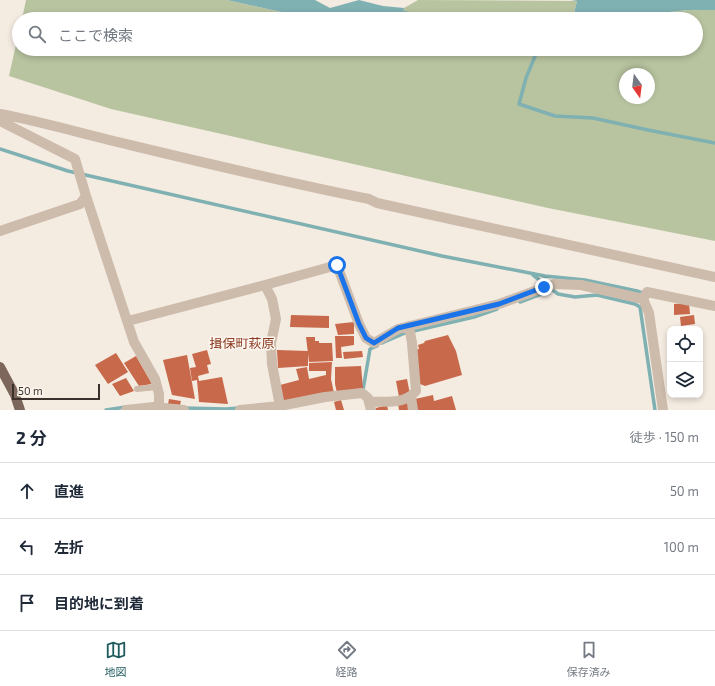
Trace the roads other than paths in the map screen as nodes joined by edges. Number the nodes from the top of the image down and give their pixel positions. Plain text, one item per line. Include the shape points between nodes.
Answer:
1 (0, 114) edge
2 (0, 121) edge
3 (86, 196) junction
4 (0, 231) edge
5 (715, 277) edge
6 (265, 286) junction
7 (643, 299) junction
8 (715, 306) edge
9 (128, 321) junction
10 (409, 326) junction
11 (0, 367) edge
12 (157, 387) junction
13 (137, 389) dead end
14 (411, 397) junction
15 (280, 406) junction
16 (370, 406) edge
17 (156, 408) edge
18 (267, 408) edge
19 (20, 410) edge
20 (126, 410) edge
21 (184, 410) edge
22 (240, 410) edge
23 (413, 410) edge
24 (663, 410) edge

1 - 5 street via 232,170
2 - 3 street via 75,159
3 - 4 street via 80,204
3 - 9 street
6 - 9 street
6 - 10 street via 337,265 366,338 374,343 398,328
6 - 15 street via 272,299 276,319 271,342
7 - 8 street via 647,292
7 - 10 street via 581,285 554,284 499,304
7 - 24 street via 649,313
9 - 12 street via 134,342
10 - 14 street via 416,391
11 - 19 main road
12 - 13 lane
12 - 17 street via 159,394
14 - 16 street
14 - 23 street
15 - 16 street via 362,393 368,398
15 - 18 street
17 - 20 street
17 - 21 street
18 - 22 street

